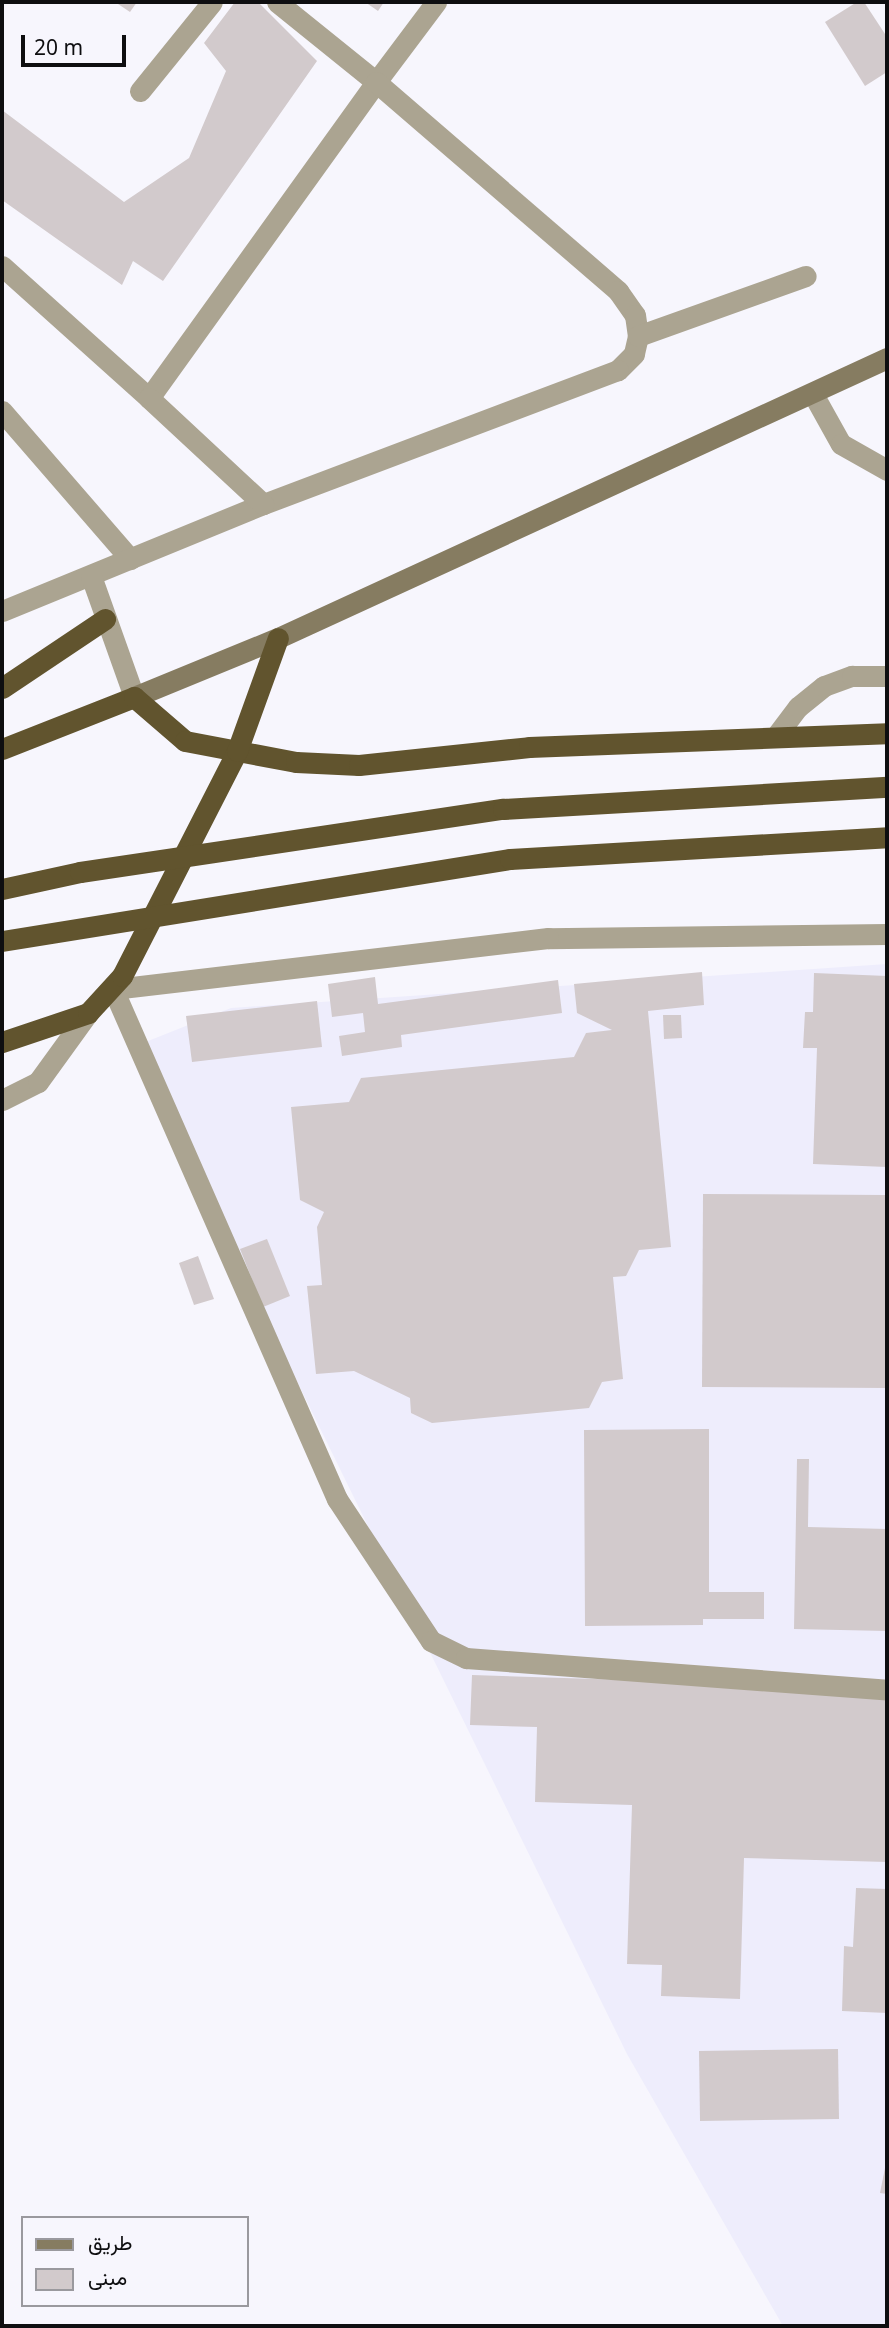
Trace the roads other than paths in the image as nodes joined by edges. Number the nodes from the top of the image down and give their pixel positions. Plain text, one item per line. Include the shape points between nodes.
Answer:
1 (212, 2) edge
2 (277, 2) edge
3 (436, 2) edge
4 (376, 82) junction
5 (140, 91) dead end
6 (2, 266) edge
7 (806, 276) dead end
8 (638, 335) junction
9 (887, 358) edge
10 (813, 394) junction
11 (149, 398) junction
12 (2, 411) edge
13 (887, 470) edge
14 (263, 504) junction
15 (131, 559) junction
16 (91, 576) junction
17 (6, 607) edge
18 (105, 619) junction
19 (278, 638) junction
20 (887, 676) edge
21 (2, 688) edge
22 (134, 697) junction
23 (887, 733) edge
24 (776, 736) junction
25 (2, 750) edge
26 (237, 751) junction
27 (887, 787) edge
28 (887, 837) edge
29 (2, 889) edge
30 (887, 934) edge
31 (2, 941) edge
32 (113, 989) junction
33 (88, 1013) junction
34 (2, 1042) edge
35 (2, 1100) edge
36 (887, 1690) edge

1 - 5 street
2 - 4 street
3 - 4 street
4 - 8 street via 618,291 635,315
4 - 11 street
6 - 11 street
7 - 8 street
8 - 14 street via 634,354 618,370
9 - 10 main road
10 - 13 street via 841,444
10 - 19 main road
11 - 14 street
12 - 15 street
14 - 15 street
15 - 16 street
16 - 17 street
16 - 18 street
18 - 21 highway
18 - 22 street
19 - 22 main road
19 - 26 highway
20 - 24 street via 852,676 824,687 798,707
22 - 25 highway
22 - 26 highway via 185,741
23 - 24 highway
24 - 26 highway via 529,747 359,765 296,762
26 - 32 highway
27 - 29 highway, bridge via 503,808 80,872
28 - 31 highway, bridge via 510,859
30 - 32 street via 548,938
32 - 33 highway
32 - 36 street via 337,1499 431,1641 466,1658
33 - 34 highway
33 - 35 street via 38,1082

